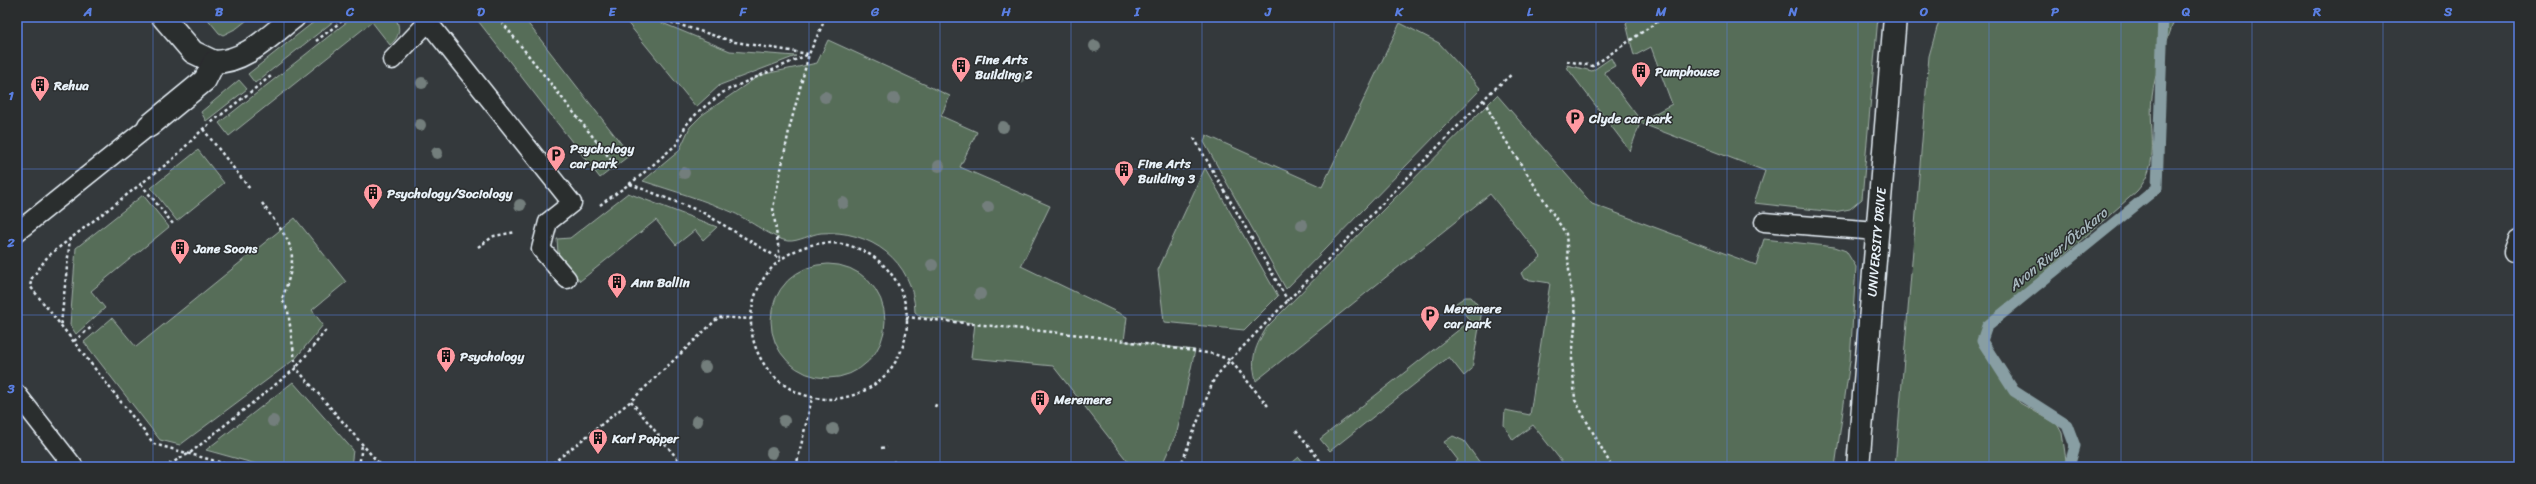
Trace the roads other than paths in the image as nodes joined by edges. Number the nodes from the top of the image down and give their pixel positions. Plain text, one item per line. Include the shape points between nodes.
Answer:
1 (163, 17) edge
2 (294, 17) edge
3 (1895, 17) edge
4 (426, 20) edge
5 (392, 60) dead end
6 (214, 62) junction
7 (149, 126) joint
8 (1764, 222) dead end
9 (1877, 231) junction
10 (17, 232) edge
11 (567, 279) dead end
12 (17, 394) edge
13 (74, 467) edge
14 (1858, 467) edge

1 - 6 street via 193,52
2 - 6 street via 244,55 225,62
3 - 9 street, UNIVERSITY DRIVE
4 - 5 lane
4 - 11 lane via 572,203 548,222 541,249
6 - 7 street via 205,80
7 - 10 lane
8 - 9 lane
9 - 14 street, UNIVERSITY DRIVE
12 - 13 lane

